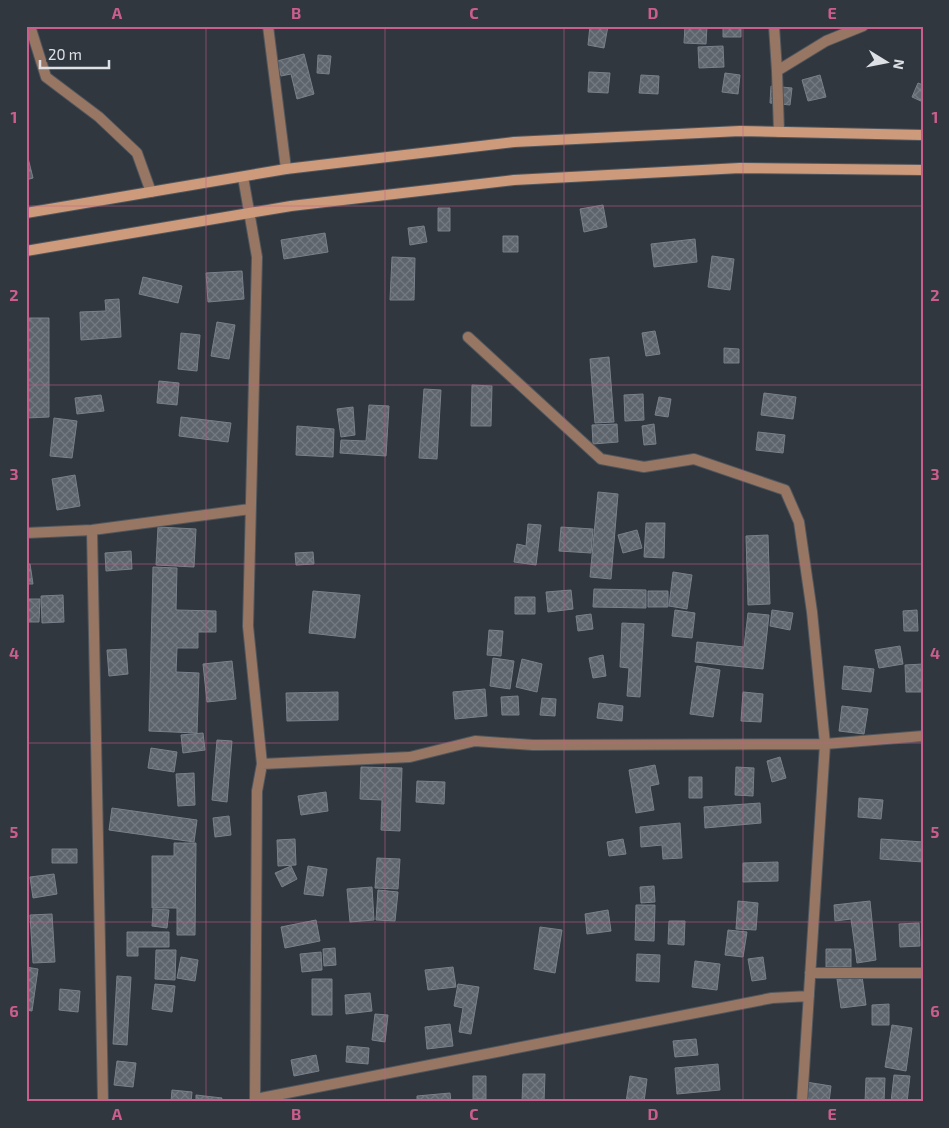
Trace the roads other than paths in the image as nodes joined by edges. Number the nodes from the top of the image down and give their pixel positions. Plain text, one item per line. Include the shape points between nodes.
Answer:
1 (30, 26) edge
2 (268, 26) edge
3 (774, 26) edge
4 (862, 26) edge
5 (778, 71) junction
6 (779, 132) junction
7 (923, 135) edge
8 (286, 169) junction
9 (923, 170) edge
10 (243, 177) junction
11 (151, 192) junction
12 (26, 213) edge
13 (249, 214) junction
14 (26, 251) edge
15 (468, 337) dead end
16 (250, 509) junction
17 (92, 530) junction
18 (26, 533) edge
19 (923, 736) edge
20 (825, 744) junction
21 (262, 764) junction
22 (810, 973) junction
23 (923, 974) edge
24 (809, 996) junction
25 (256, 1100) edge
26 (102, 1102) edge
27 (802, 1102) edge

1 - 11 street via 46,77 99,117 136,152
2 - 8 street
3 - 5 street
4 - 5 street via 826,41
5 - 6 street
6 - 7 main road
6 - 8 main road via 514,142
8 - 10 main road
9 - 13 main road via 740,168 514,180
10 - 11 main road
10 - 13 street
11 - 12 main road
13 - 14 main road
13 - 16 street via 257,257
15 - 20 street via 601,459 644,467 694,459 785,490 799,522
16 - 17 street
16 - 21 street via 248,626
17 - 18 street
17 - 26 street
19 - 20 street
20 - 21 street via 533,745 475,740 410,757
20 - 22 street
21 - 25 street via 257,791
22 - 23 street
22 - 24 street
24 - 25 street via 772,998
24 - 27 street

